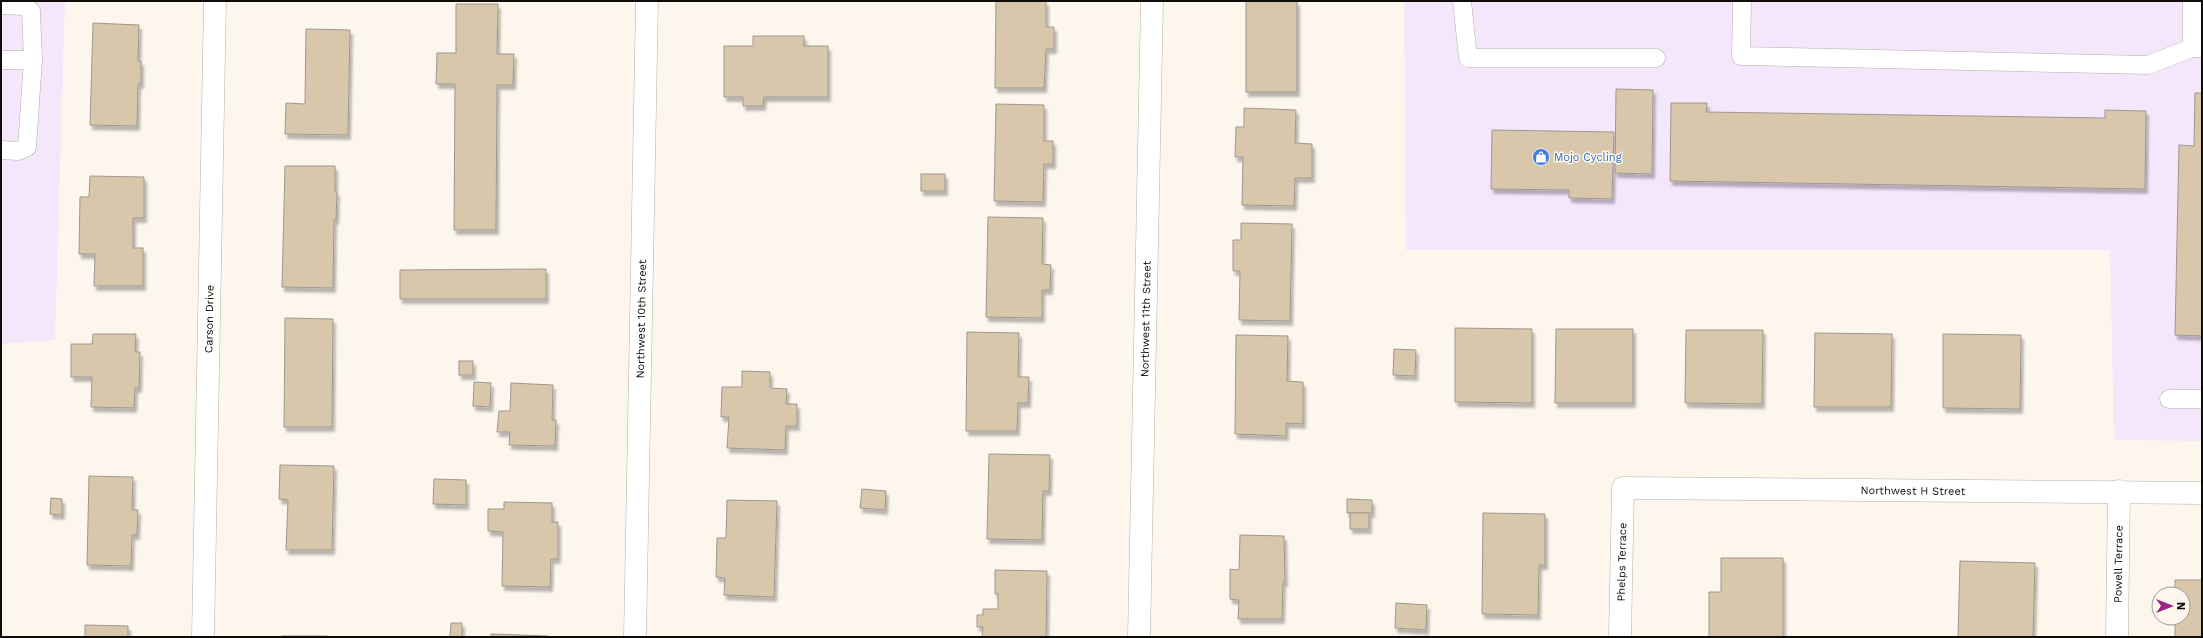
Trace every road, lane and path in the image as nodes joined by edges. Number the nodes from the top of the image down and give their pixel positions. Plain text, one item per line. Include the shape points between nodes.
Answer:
1 (215, 1) edge
2 (647, 1) edge
3 (1152, 1) edge
4 (1462, 1) edge
5 (1742, 1) edge
6 (2192, 1) edge
7 (1, 5) edge
8 (2197, 48) edge
9 (1656, 58) dead end
10 (1, 60) edge
11 (33, 60) junction
12 (1, 150) edge
13 (2169, 399) dead end
14 (2202, 399) edge
15 (1623, 488) joint
16 (2120, 491) junction
17 (2202, 493) edge
18 (203, 637) edge
19 (635, 637) edge
20 (1139, 637) edge
21 (1620, 637) edge
22 (2117, 637) edge

1 - 18 street, Carson Drive
2 - 19 street, Northwest 10th Street
3 - 20 street, Northwest 11th Street
4 - 9 lane via 1468,58
5 - 8 lane via 1741,56 2148,65
6 - 8 lane
7 - 11 lane via 24,6 31,11
10 - 11 lane
11 - 12 lane via 27,147 18,151
13 - 14 lane
15 - 16 street, Northwest H Street
15 - 21 street, Phelps Terrace
16 - 17 street, Northwest H Street
16 - 22 street, Powell Terrace

